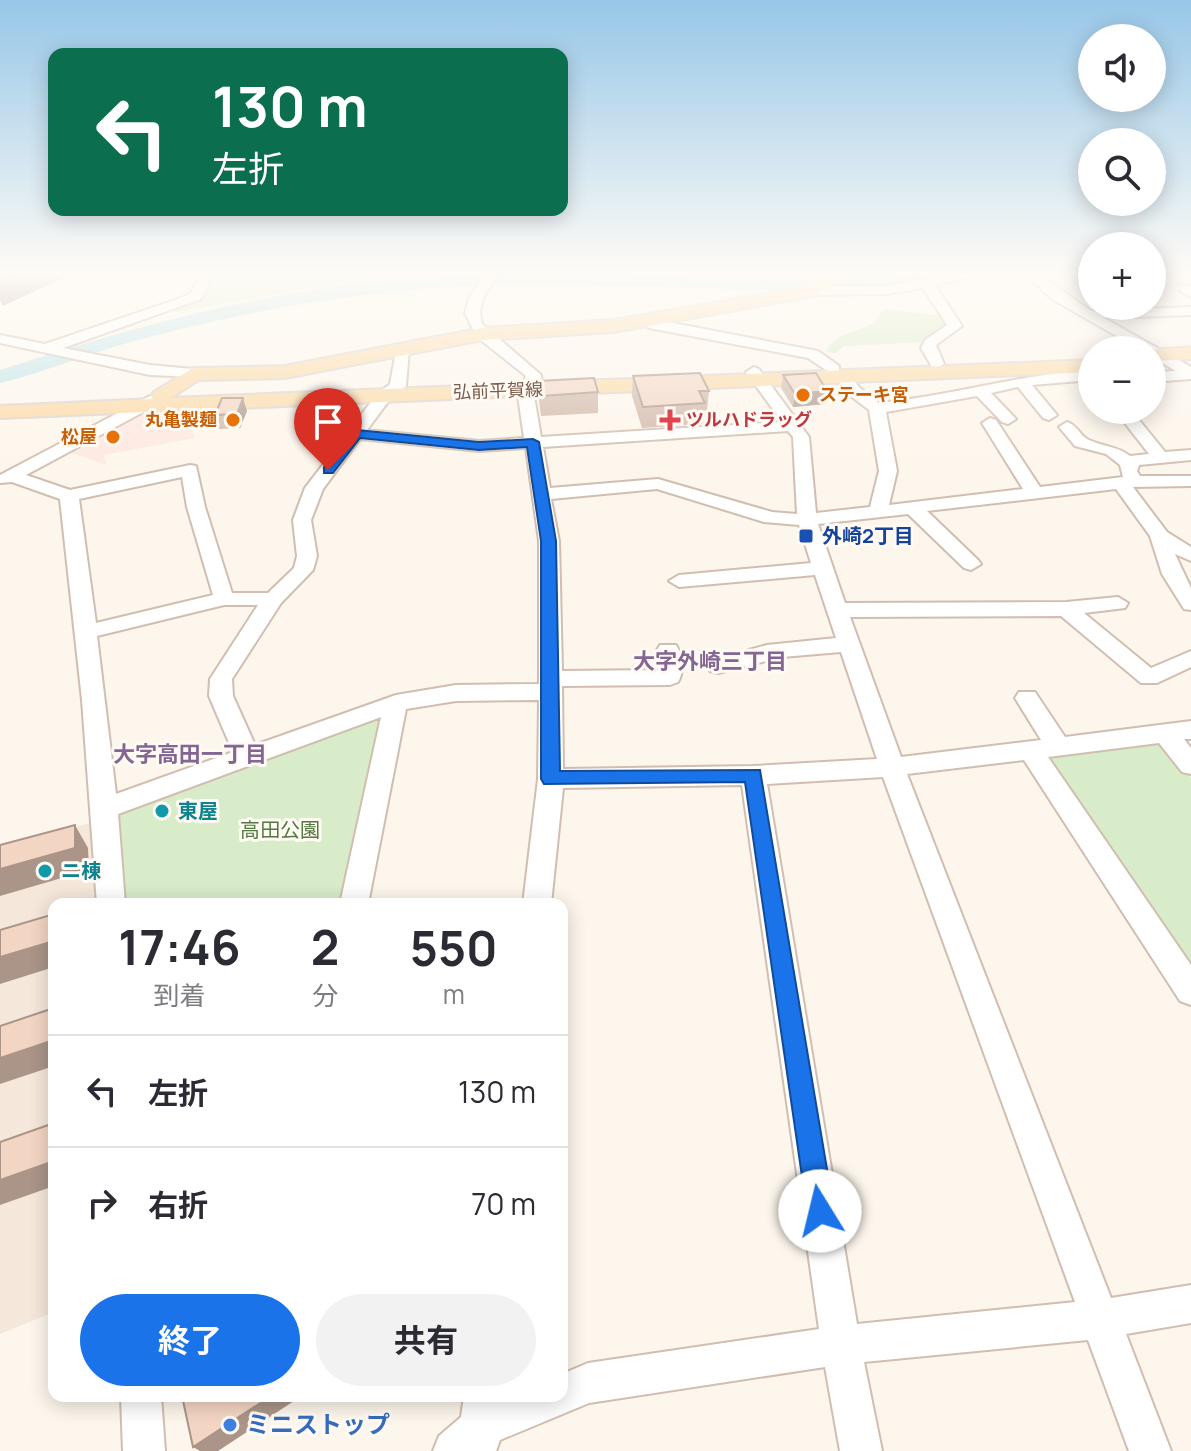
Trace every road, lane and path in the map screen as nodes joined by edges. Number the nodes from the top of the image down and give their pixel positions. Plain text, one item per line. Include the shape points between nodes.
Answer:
1 (12, 342) edge
2 (73, 342) edge
3 (441, 342) edge
4 (492, 342) edge
5 (746, 342) edge
6 (932, 342) edge
7 (402, 349) junction
8 (50, 350) junction
9 (1191, 353) edge
10 (1166, 356) edge
11 (1078, 358) edge
12 (1166, 360) edge
13 (937, 364) junction
14 (1078, 366) edge
15 (838, 373) junction
16 (193, 374) junction
17 (1191, 374) edge
18 (1078, 375) edge
19 (757, 376) junction
20 (1166, 376) edge
21 (1023, 384) junction
22 (532, 385) junction
23 (980, 390) junction
24 (391, 391) junction
25 (161, 396) junction
26 (0, 402) edge
27 (142, 406) junction
28 (876, 408) junction
29 (0, 412) edge
30 (1049, 415) dead end
31 (1008, 419) dead end
32 (990, 423) dead end
33 (1134, 424) edge
34 (794, 426) junction
35 (1067, 427) dead end
36 (357, 434) junction
37 (533, 442) junction
38 (1191, 455) edge
39 (1161, 458) junction
40 (1128, 476) junction
41 (6, 479) edge
42 (1191, 481) edge
43 (1035, 493) junction
44 (542, 494) junction
45 (69, 496) junction
46 (913, 508) junction
47 (878, 513) junction
48 (807, 520) junction
49 (1160, 536) junction
50 (1191, 555) edge
51 (971, 564) dead end
52 (822, 568) junction
53 (679, 581) dead end
54 (224, 599) junction
55 (273, 599) junction
56 (1118, 603) dead end
57 (1191, 604) edge
58 (1066, 609) junction
59 (837, 610) junction
60 (87, 632) junction
61 (849, 645) junction
62 (668, 650) dead end
63 (1191, 658) edge
64 (718, 666) dead end
65 (549, 686) junction
66 (1027, 698) dead end
67 (396, 703) junction
68 (1191, 730) edge
69 (1165, 733) junction
70 (1044, 748) junction
71 (247, 755) junction
72 (1191, 765) edge
73 (892, 767) junction
74 (753, 775) junction
75 (551, 779) junction
76 (105, 808) junction
77 (111, 898) edge
78 (355, 898) edge
79 (538, 898) edge
80 (1191, 991) edge
81 (1191, 1304) edge
82 (1101, 1319) junction
83 (841, 1345) junction
84 (568, 1391) edge
85 (141, 1402) edge
86 (543, 1402) edge
87 (474, 1432) edge
88 (144, 1451) edge
89 (861, 1451) edge
90 (1150, 1451) edge

1 - 8 street
2 - 8 street
3 - 7 main road
4 - 22 street via 532,372
5 - 15 street via 813,354
6 - 13 street via 928,348
7 - 16 main road via 285,372
7 - 24 street
8 - 16 street
9 - 10 main road
11 - 13 main road, 弘前平賀線
12 - 17 street
13 - 15 main road, 弘前平賀線
14 - 15 main road, 弘前平賀線
15 - 19 main road, 弘前平賀線
15 - 28 street
16 - 25 main road
17 - 20 street
18 - 21 street
19 - 22 main road, 弘前平賀線
19 - 34 street
21 - 23 street
21 - 30 street
22 - 24 main road, 弘前平賀線
22 - 37 street via 526,396
23 - 28 street
23 - 31 street
24 - 25 main road, 弘前平賀線
24 - 27 main road, 弘前平賀線
24 - 36 street
25 - 26 main road, 弘前平賀線
25 - 27 street
27 - 29 main road, 弘前平賀線
27 - 41 street
28 - 47 street via 888,471
32 - 43 street
33 - 39 street
34 - 37 street
34 - 48 street via 804,450
35 - 40 street via 1081,442 1112,450
36 - 37 street via 479,446
36 - 55 street via 314,488 302,520 307,556 303,570
37 - 44 street
38 - 39 street
39 - 40 street via 1135,460
40 - 42 street
40 - 43 street
40 - 49 street
41 - 45 street
43 - 46 street
44 - 48 street via 658,484 771,518
44 - 65 street via 549,541
45 - 54 street via 190,470
45 - 60 street
46 - 47 street
46 - 51 street
47 - 48 street
48 - 52 street
49 - 50 street
49 - 57 street via 1172,574
52 - 53 street
52 - 59 street
54 - 55 street
54 - 60 street
55 - 71 street via 221,679 221,696
56 - 58 street
58 - 59 street
58 - 63 street via 1149,678
59 - 61 street
60 - 76 street
61 - 64 street via 758,652
61 - 73 street
62 - 65 street via 670,677
65 - 67 street
65 - 75 street
66 - 70 street
67 - 71 street
67 - 78 street
68 - 69 street
69 - 70 street
69 - 72 street
70 - 73 street
70 - 80 street
71 - 76 street
73 - 74 street
73 - 82 street
74 - 75 street
74 - 83 street
75 - 79 street
76 - 77 street
81 - 82 street
82 - 83 street
82 - 90 street
83 - 84 street via 588,1383
83 - 89 street
85 - 88 street
86 - 87 street

